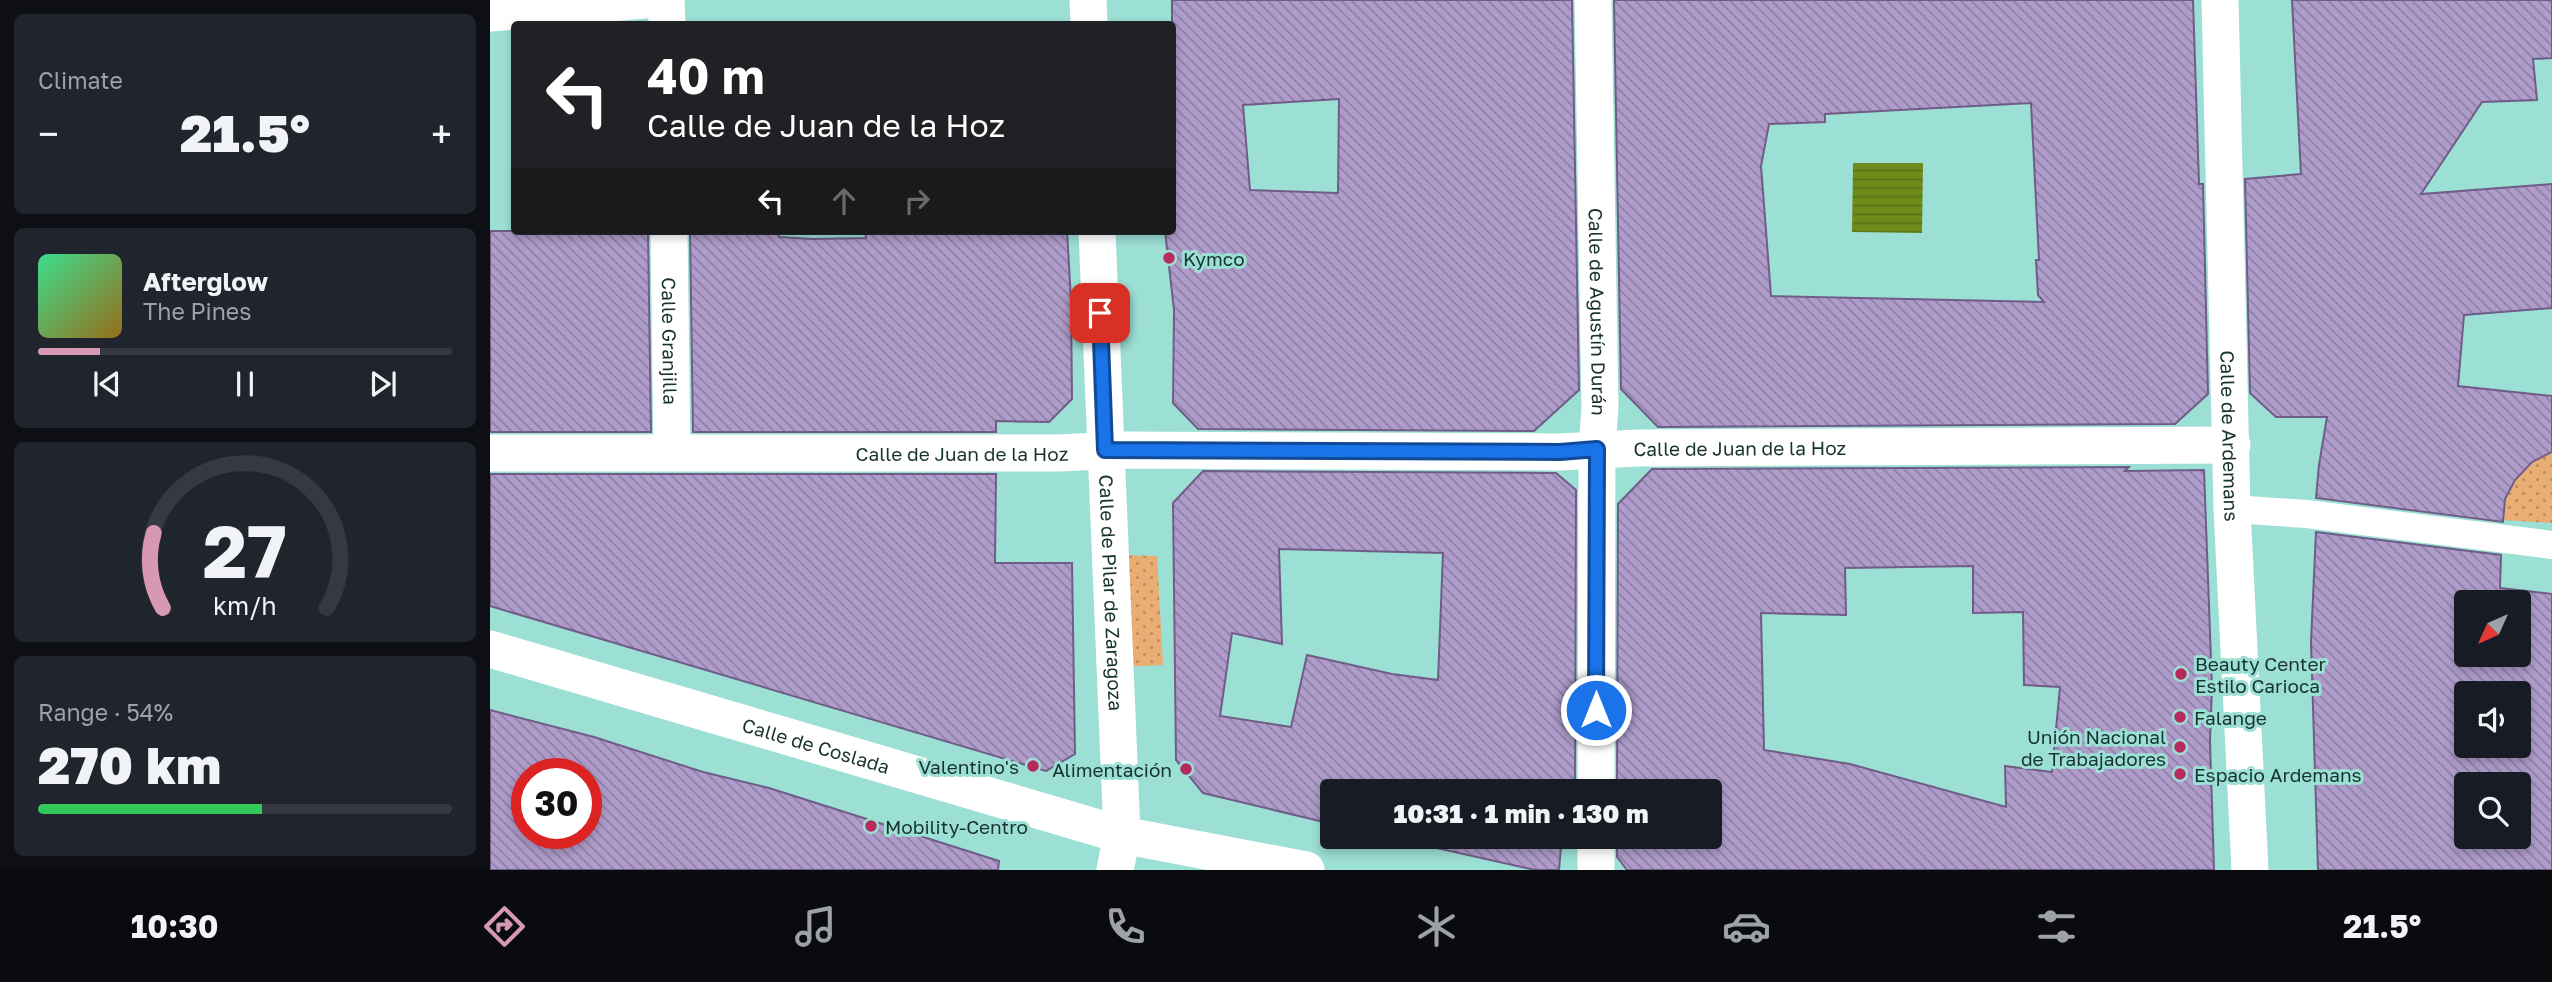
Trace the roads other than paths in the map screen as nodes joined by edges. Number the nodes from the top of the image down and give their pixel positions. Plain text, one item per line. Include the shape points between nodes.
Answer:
1 (645, 0) edge
2 (666, 0) edge
3 (1088, 0) edge
4 (1593, 0) edge
5 (2220, 0) edge
6 (490, 13) edge
7 (667, 21) edge
8 (1089, 21) edge
9 (669, 235) edge
10 (1097, 235) edge
11 (2232, 445) junction
12 (1597, 449) junction
13 (1105, 450) junction
14 (672, 451) junction
15 (490, 453) edge
16 (2232, 509) junction
17 (2552, 545) edge
18 (490, 649) edge
19 (1596, 779) edge
20 (1122, 835) junction
21 (1596, 849) edge
22 (1115, 870) edge
23 (1306, 870) edge
24 (1596, 870) edge
25 (2250, 870) edge

1 - 6 street
2 - 7 street
3 - 8 street
4 - 12 street, Calle de Agustín Durán
5 - 11 street, Calle de Ardemans
9 - 14 street, Calle Granjilla
10 - 13 street, Calle de Pilar de Zaragoza
11 - 12 street, Calle de Juan de la Hoz
11 - 16 street, Calle de Ardemans
12 - 13 street, Calle de Juan de la Hoz
12 - 19 street, Calle de Agustín Durán
13 - 14 street, Calle de Juan de la Hoz
13 - 20 street, Calle de Pilar de Zaragoza
14 - 15 street, Calle de Juan de la Hoz
16 - 17 street
16 - 25 street, Calle de Ardemans
18 - 20 street, Calle de Coslada
20 - 22 street, Calle de Pilar de Zaragoza
20 - 23 street, Calle de Coslada
21 - 24 street

